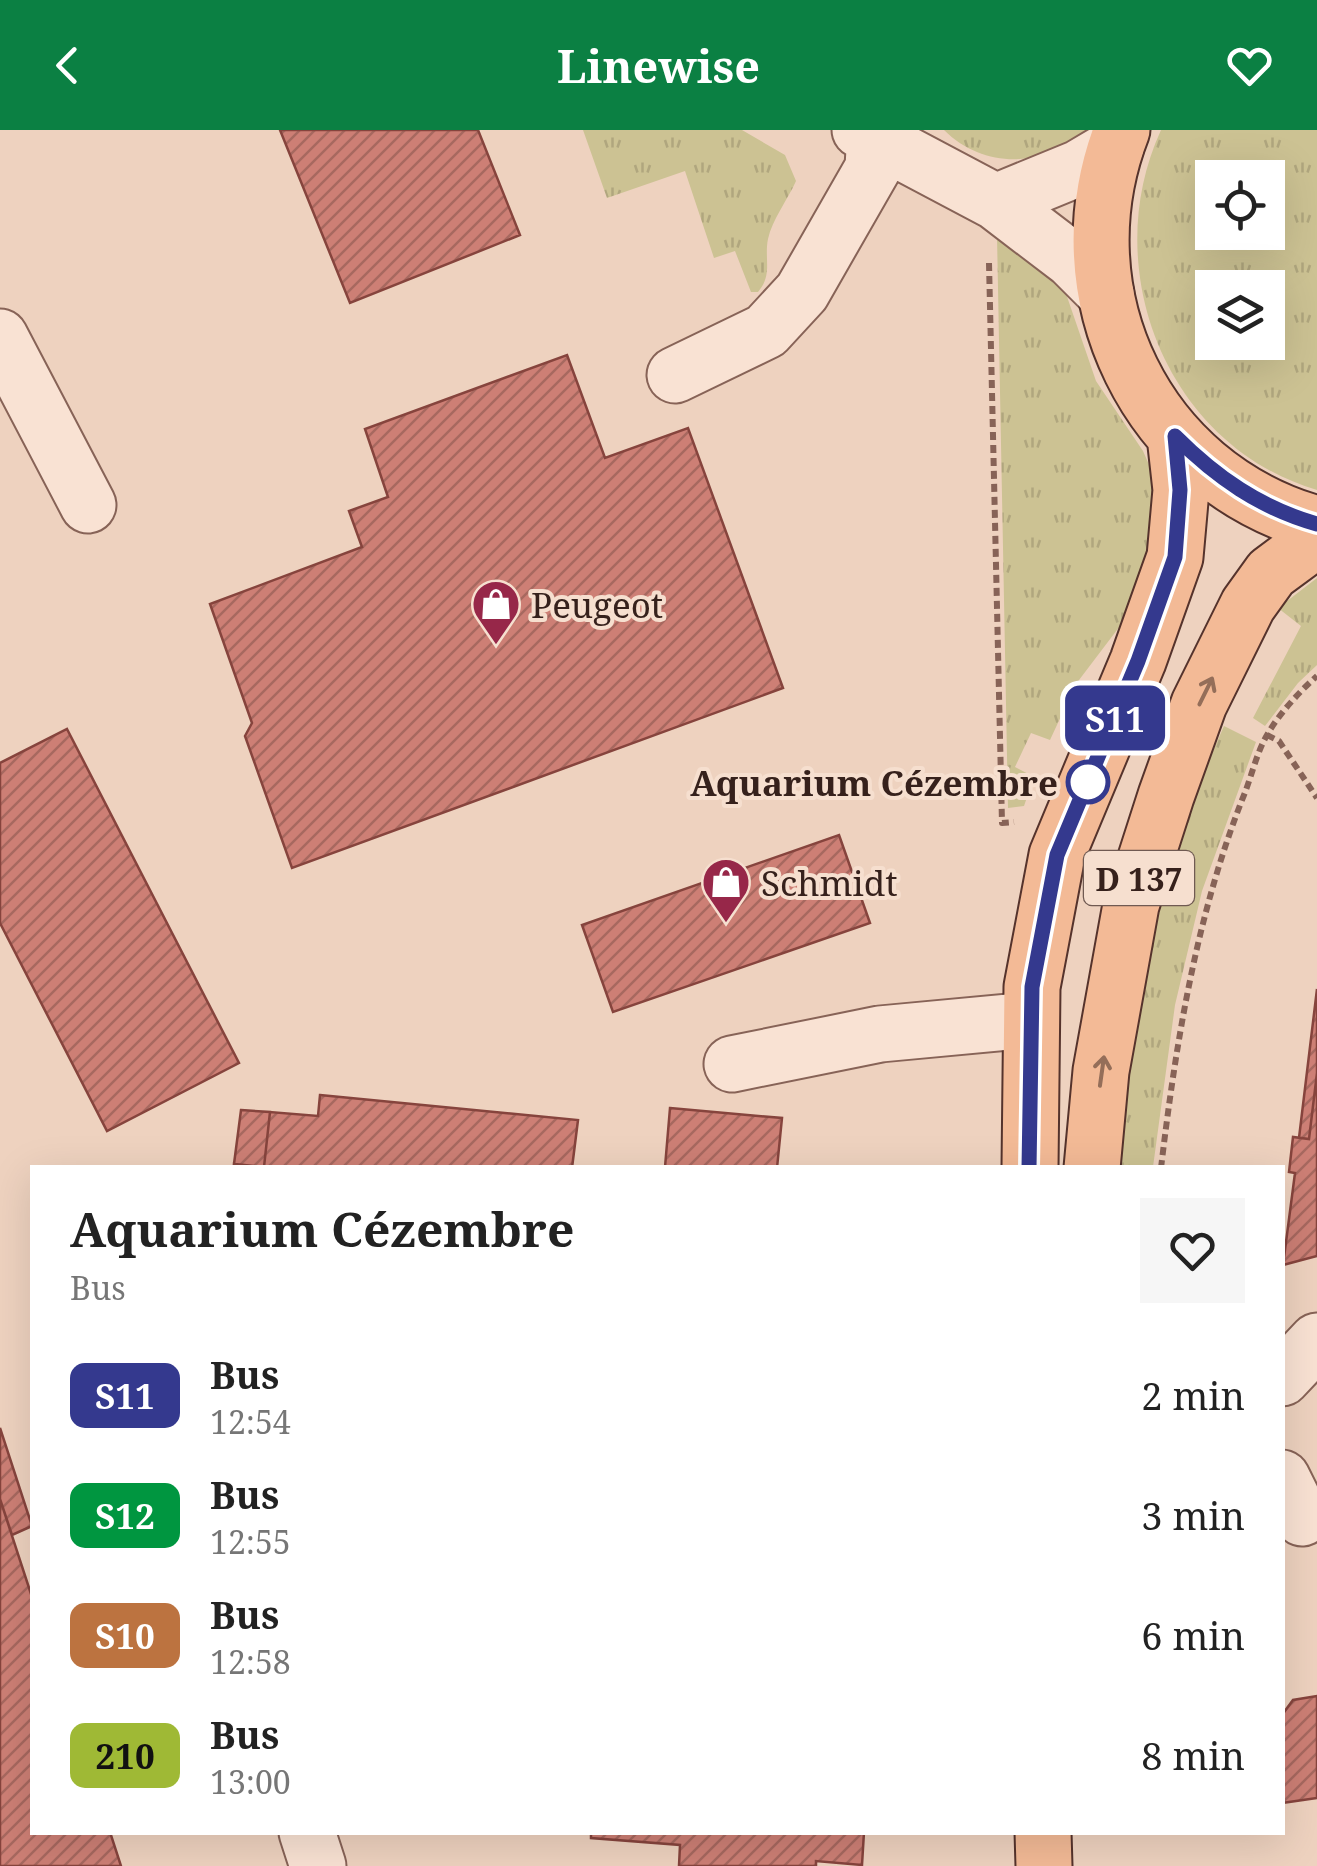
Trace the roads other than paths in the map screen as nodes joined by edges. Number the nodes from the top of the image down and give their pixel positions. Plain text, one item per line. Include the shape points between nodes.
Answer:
1 (869, 132) edge
2 (1119, 138) edge
3 (992, 200) junction
4 (1106, 294) junction
5 (0, 337) edge
6 (675, 375) dead end
7 (1175, 436) junction
8 (88, 504) dead end
9 (1317, 524) edge
10 (1317, 539) edge
11 (1031, 1020) junction
12 (732, 1064) dead end
13 (1030, 1165) edge
14 (1092, 1165) edge
15 (1317, 1341) edge
16 (1285, 1375) edge
17 (1317, 1396) edge
18 (1285, 1407) edge
19 (307, 1835) edge
20 (1043, 1835) edge
21 (1075, 1835) edge
22 (318, 1866) edge
23 (1044, 1866) edge
24 (1076, 1866) edge

1 - 3 street
1 - 6 street via 874,168 802,292 766,331
2 - 3 street via 1080,168
2 - 4 main road via 1102,209
3 - 4 street
4 - 7 main road via 1130,370
5 - 8 street
7 - 9 main road via 1236,488
7 - 11 main road, D 137 via 1175,557 1057,855
14 -> 10 main road, D 137 via 1101,1072 1131,905 1166,796 1200,704 1248,605 1271,573
11 - 12 street via 880,1034
11 - 13 main road, D 137
15 - 16 street
17 - 18 street
19 - 22 street
20 - 23 main road
21 - 24 main road

